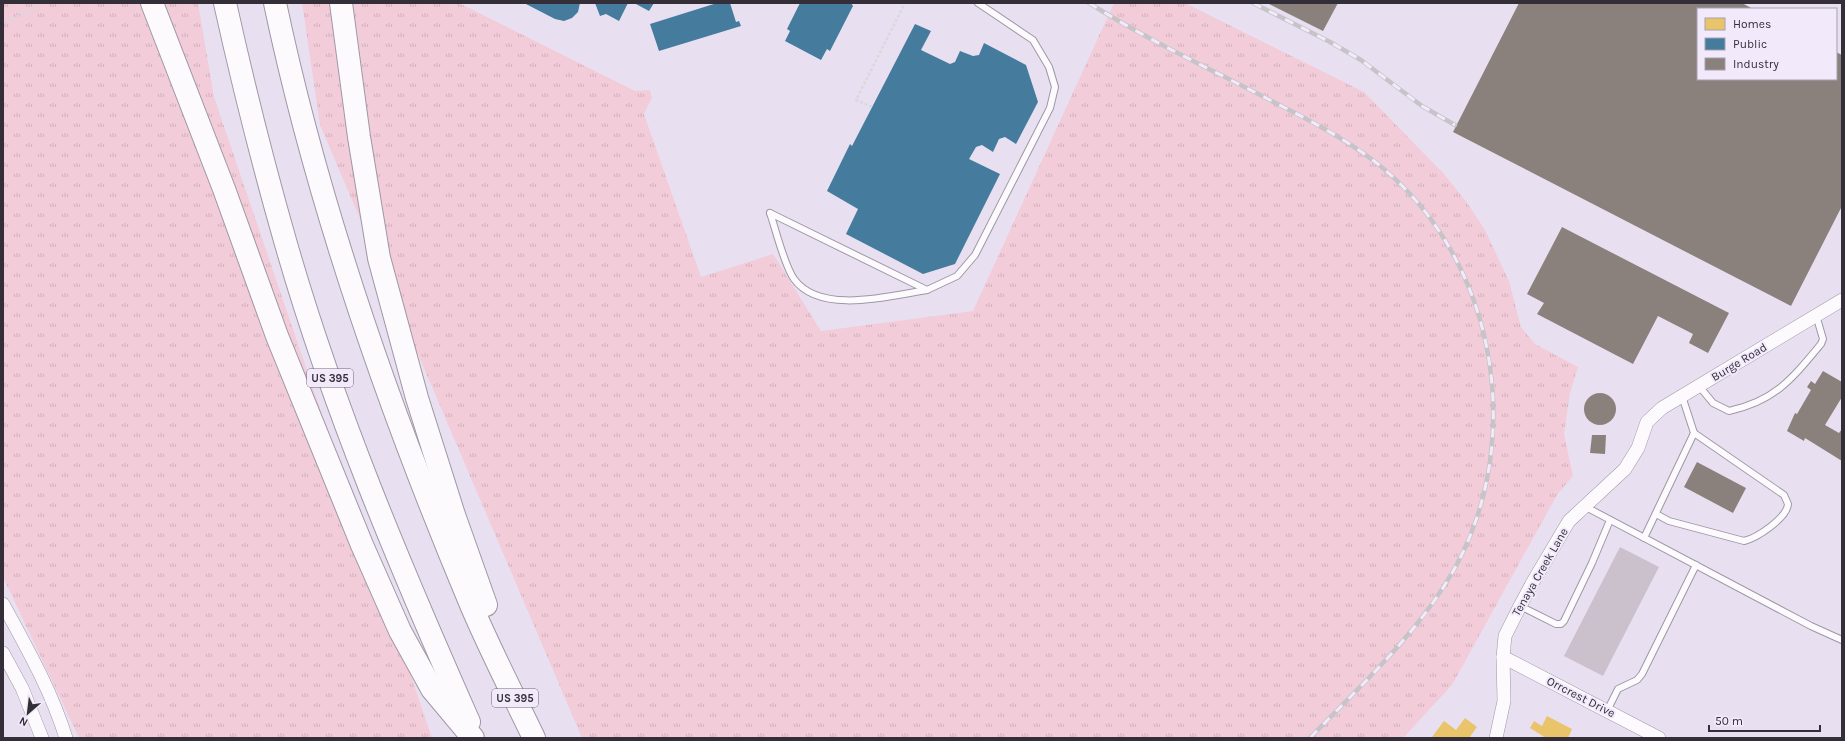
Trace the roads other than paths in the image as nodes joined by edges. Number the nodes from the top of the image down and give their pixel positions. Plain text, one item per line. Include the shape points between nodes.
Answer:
1 (152, 3) edge
2 (225, 3) edge
3 (275, 3) edge
4 (342, 3) edge
5 (978, 3) edge
6 (927, 290) junction
7 (1842, 300) edge
8 (1816, 315) junction
9 (1699, 386) junction
10 (1682, 396) junction
11 (1642, 431) joint
12 (1694, 433) junction
13 (1584, 506) junction
14 (1656, 514) junction
15 (1610, 520) junction
16 (1644, 538) junction
17 (1696, 565) junction
18 (3, 604) edge
19 (1520, 606) junction
20 (1842, 640) edge
21 (3, 653) edge
22 (1503, 657) junction
23 (496, 658) junction
24 (1607, 711) junction
25 (42, 738) edge
26 (66, 738) edge
27 (473, 738) edge
28 (477, 738) edge
29 (534, 738) edge
30 (1496, 738) edge
31 (1659, 738) edge

1 - 27 highway via 224,189 277,336 362,545 400,631 432,688
2 - 28 highway, US 395 via 248,104 286,245 335,393 385,528
3 - 23 highway, US 395 via 319,177 346,268 408,448 469,601
4 - 23 highway via 359,137 380,258 416,398 454,515 490,613
5 - 6 lane via 1033,40 1050,67 1054,87 1050,108 974,255 957,276
6 - 6 lane via 897,276 770,213 794,279 808,291 824,299 863,300
7 - 8 street, Burge Road
8 - 9 street, Burge Road
8 - 9 lane via 1823,338 1821,344 1784,386 1758,403 1729,411 1713,402
9 - 10 street, Burge Road
10 - 11 street, Burge Road via 1662,408 1647,422
10 - 12 lane
11 - 13 street, Tenaya Creek Lane via 1638,448 1625,469
12 - 14 lane
12 - 14 lane via 1784,495 1788,504 1785,513 1752,539 1744,541 1669,521
13 - 15 lane
13 - 19 street, Tenaya Creek Lane via 1569,521
14 - 16 lane
15 - 16 lane
15 - 19 lane via 1592,563 1561,624 1556,624
16 - 17 lane
17 - 20 lane
17 - 24 lane via 1642,674 1637,680 1618,689
18 - 26 street via 43,678
19 - 22 street, Tenaya Creek Lane via 1505,636
21 - 25 street via 22,688
22 - 24 street, Orrcrest Drive
22 - 30 street, Tenaya Creek Lane via 1504,701
23 - 29 highway, US 395
24 - 31 street, Orrcrest Drive

